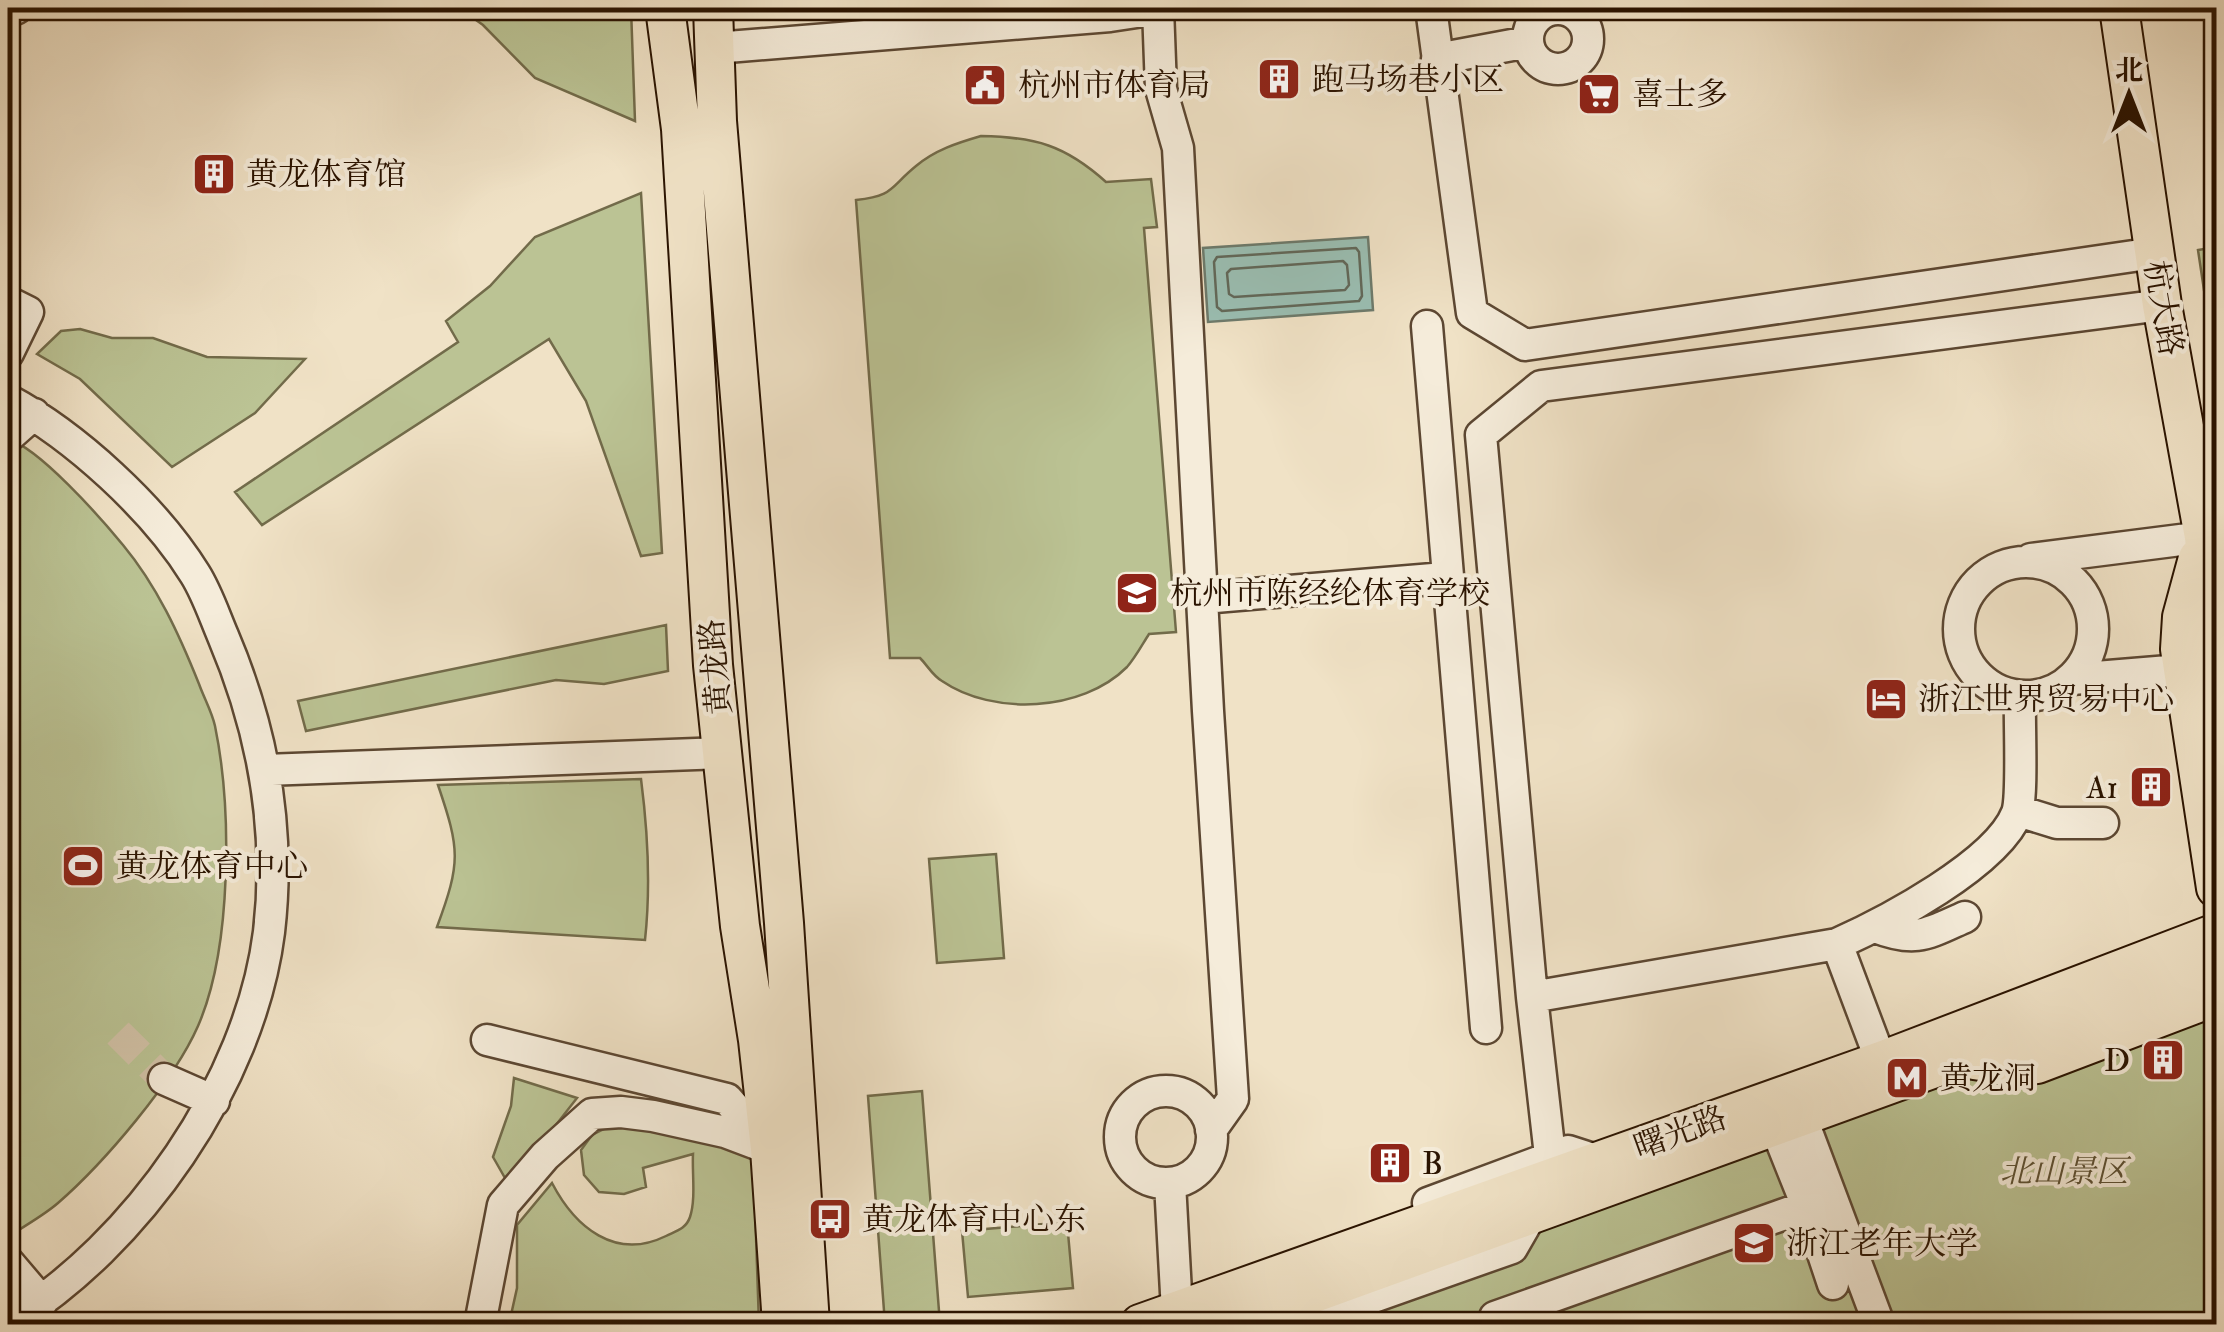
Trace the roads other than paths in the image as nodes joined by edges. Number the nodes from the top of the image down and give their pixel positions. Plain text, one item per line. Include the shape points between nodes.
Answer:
1 (17, 8) edge
2 (665, 8) edge
3 (684, 8) edge
4 (713, 8) edge
5 (1160, 8) edge
6 (1431, 8) edge
7 (1559, 8) edge
8 (2120, 8) edge
9 (8, 12) edge
10 (1528, 42) junction
11 (715, 48) junction
12 (1437, 59) junction
13 (717, 122) junction
14 (2154, 253) junction
15 (8, 302) edge
16 (2162, 305) junction
17 (1427, 326) dead end
18 (8, 353) edge
19 (21, 407) edge
20 (8, 437) edge
21 (2204, 537) junction
22 (2023, 560) junction
23 (1446, 578) junction
24 (1204, 598) junction
25 (758, 630) junction
26 (712, 636) junction
27 (2199, 668) edge
28 (2072, 679) junction
29 (2020, 697) junction
30 (723, 752) junction
31 (264, 770) junction
32 (2018, 811) junction
33 (2103, 823) dead end
34 (2216, 888) edge
35 (1965, 917) dead end
36 (1875, 926) junction
37 (2216, 932) edge
38 (1837, 944) junction
39 (2216, 966) edge
40 (2216, 996) edge
41 (1532, 997) junction
42 (1486, 1028) dead end
43 (487, 1040) dead end
44 (1966, 1059) junction
45 (1880, 1061) junction
46 (164, 1080) tunnel mouth
47 (214, 1101) junction
48 (1788, 1121) junction
49 (1212, 1130) junction
50 (770, 1149) junction
51 (1551, 1167) junction
52 (1170, 1183) junction
53 (1808, 1206) junction
54 (1532, 1214) junction
55 (8, 1262) edge
56 (1833, 1284) dead end
57 (42, 1302) junction
58 (1178, 1311) junction
59 (1494, 1317) dead end
60 (1254, 1321) edge
61 (8, 1323) edge
62 (480, 1324) edge
63 (782, 1324) edge
64 (810, 1324) edge
65 (1140, 1324) edge
66 (1297, 1324) edge
67 (1879, 1324) edge

1 - 9 street
2 - 26 main road, 黄龙路 via 680,129
3 - 13 main road via 686,44
4 - 11 main road, 黄龙路
5 - 11 street
5 - 24 street via 1162,89 1178,148
6 - 12 street
7 - 10 street via 1540,15
7 - 10 street via 1578,15 1588,31 1582,59 1564,69 1545,67
8 - 14 main road, 杭大路
10 - 12 street
11 - 13 main road, 黄龙路
12 - 14 street via 1472,313 1525,345
13 - 25 main road, 黄龙路
14 - 16 main road, 杭大路
15 - 18 street via 28,312
16 - 21 main road, 杭大路
16 - 41 street via 1541,386 1481,435
17 - 23 street
19 - 20 street
19 - 31 street via 134,499 195,574 244,691
21 - 22 street
21 - 27 main road via 2182,617
22 - 28 street via 2071,578 2092,608 2090,652
22 - 29 street via 1987,572 1965,598 1957,628 1974,674
23 - 24 street
23 - 42 street
24 - 49 street via 1233,1099
25 - 26 main road via 750,647 737,654
25 - 64 main road, 黄龙路
26 - 30 main road, 黄龙路
27 - 28 street
27 - 34 main road
28 - 29 street via 2044,695
29 - 32 street
30 - 31 street
30 - 50 main road, 黄龙路
31 - 47 street via 274,840 268,934 244,1031
32 - 33 street via 2058,823
32 - 36 street via 2000,840 1952,879
35 - 36 street via 1914,936
36 - 38 street
37 - 45 main road, 曙光路
38 - 41 street
38 - 45 street
39 - 44 main road, 曙光路
40 - 44 main road via 2038,1064
41 - 51 street
43 - 50 street via 727,1099
44 - 48 main road, 曙光路
45 - 51 main road, 曙光路 via 1599,1161
46 - 47 street
47 - 57 street via 164,1176 101,1251
48 - 53 street
48 - 54 main road, 曙光路
48 - 67 street
49 - 52 street via 1206,1159 1184,1180
49 - 52 street via 1184,1095 1155,1093 1130,1109 1122,1122 1122,1152 1140,1176
50 - 62 street via 653,1116 592,1114 503,1205
50 - 63 main road, 黄龙路
51 - 58 main road, 曙光路 via 1371,1242
52 - 58 street
53 - 56 street
53 - 59 street
54 - 60 main road, 曙光路
54 - 66 street via 1512,1248
55 - 57 street
57 - 61 street
58 - 65 main road, 曙光路

